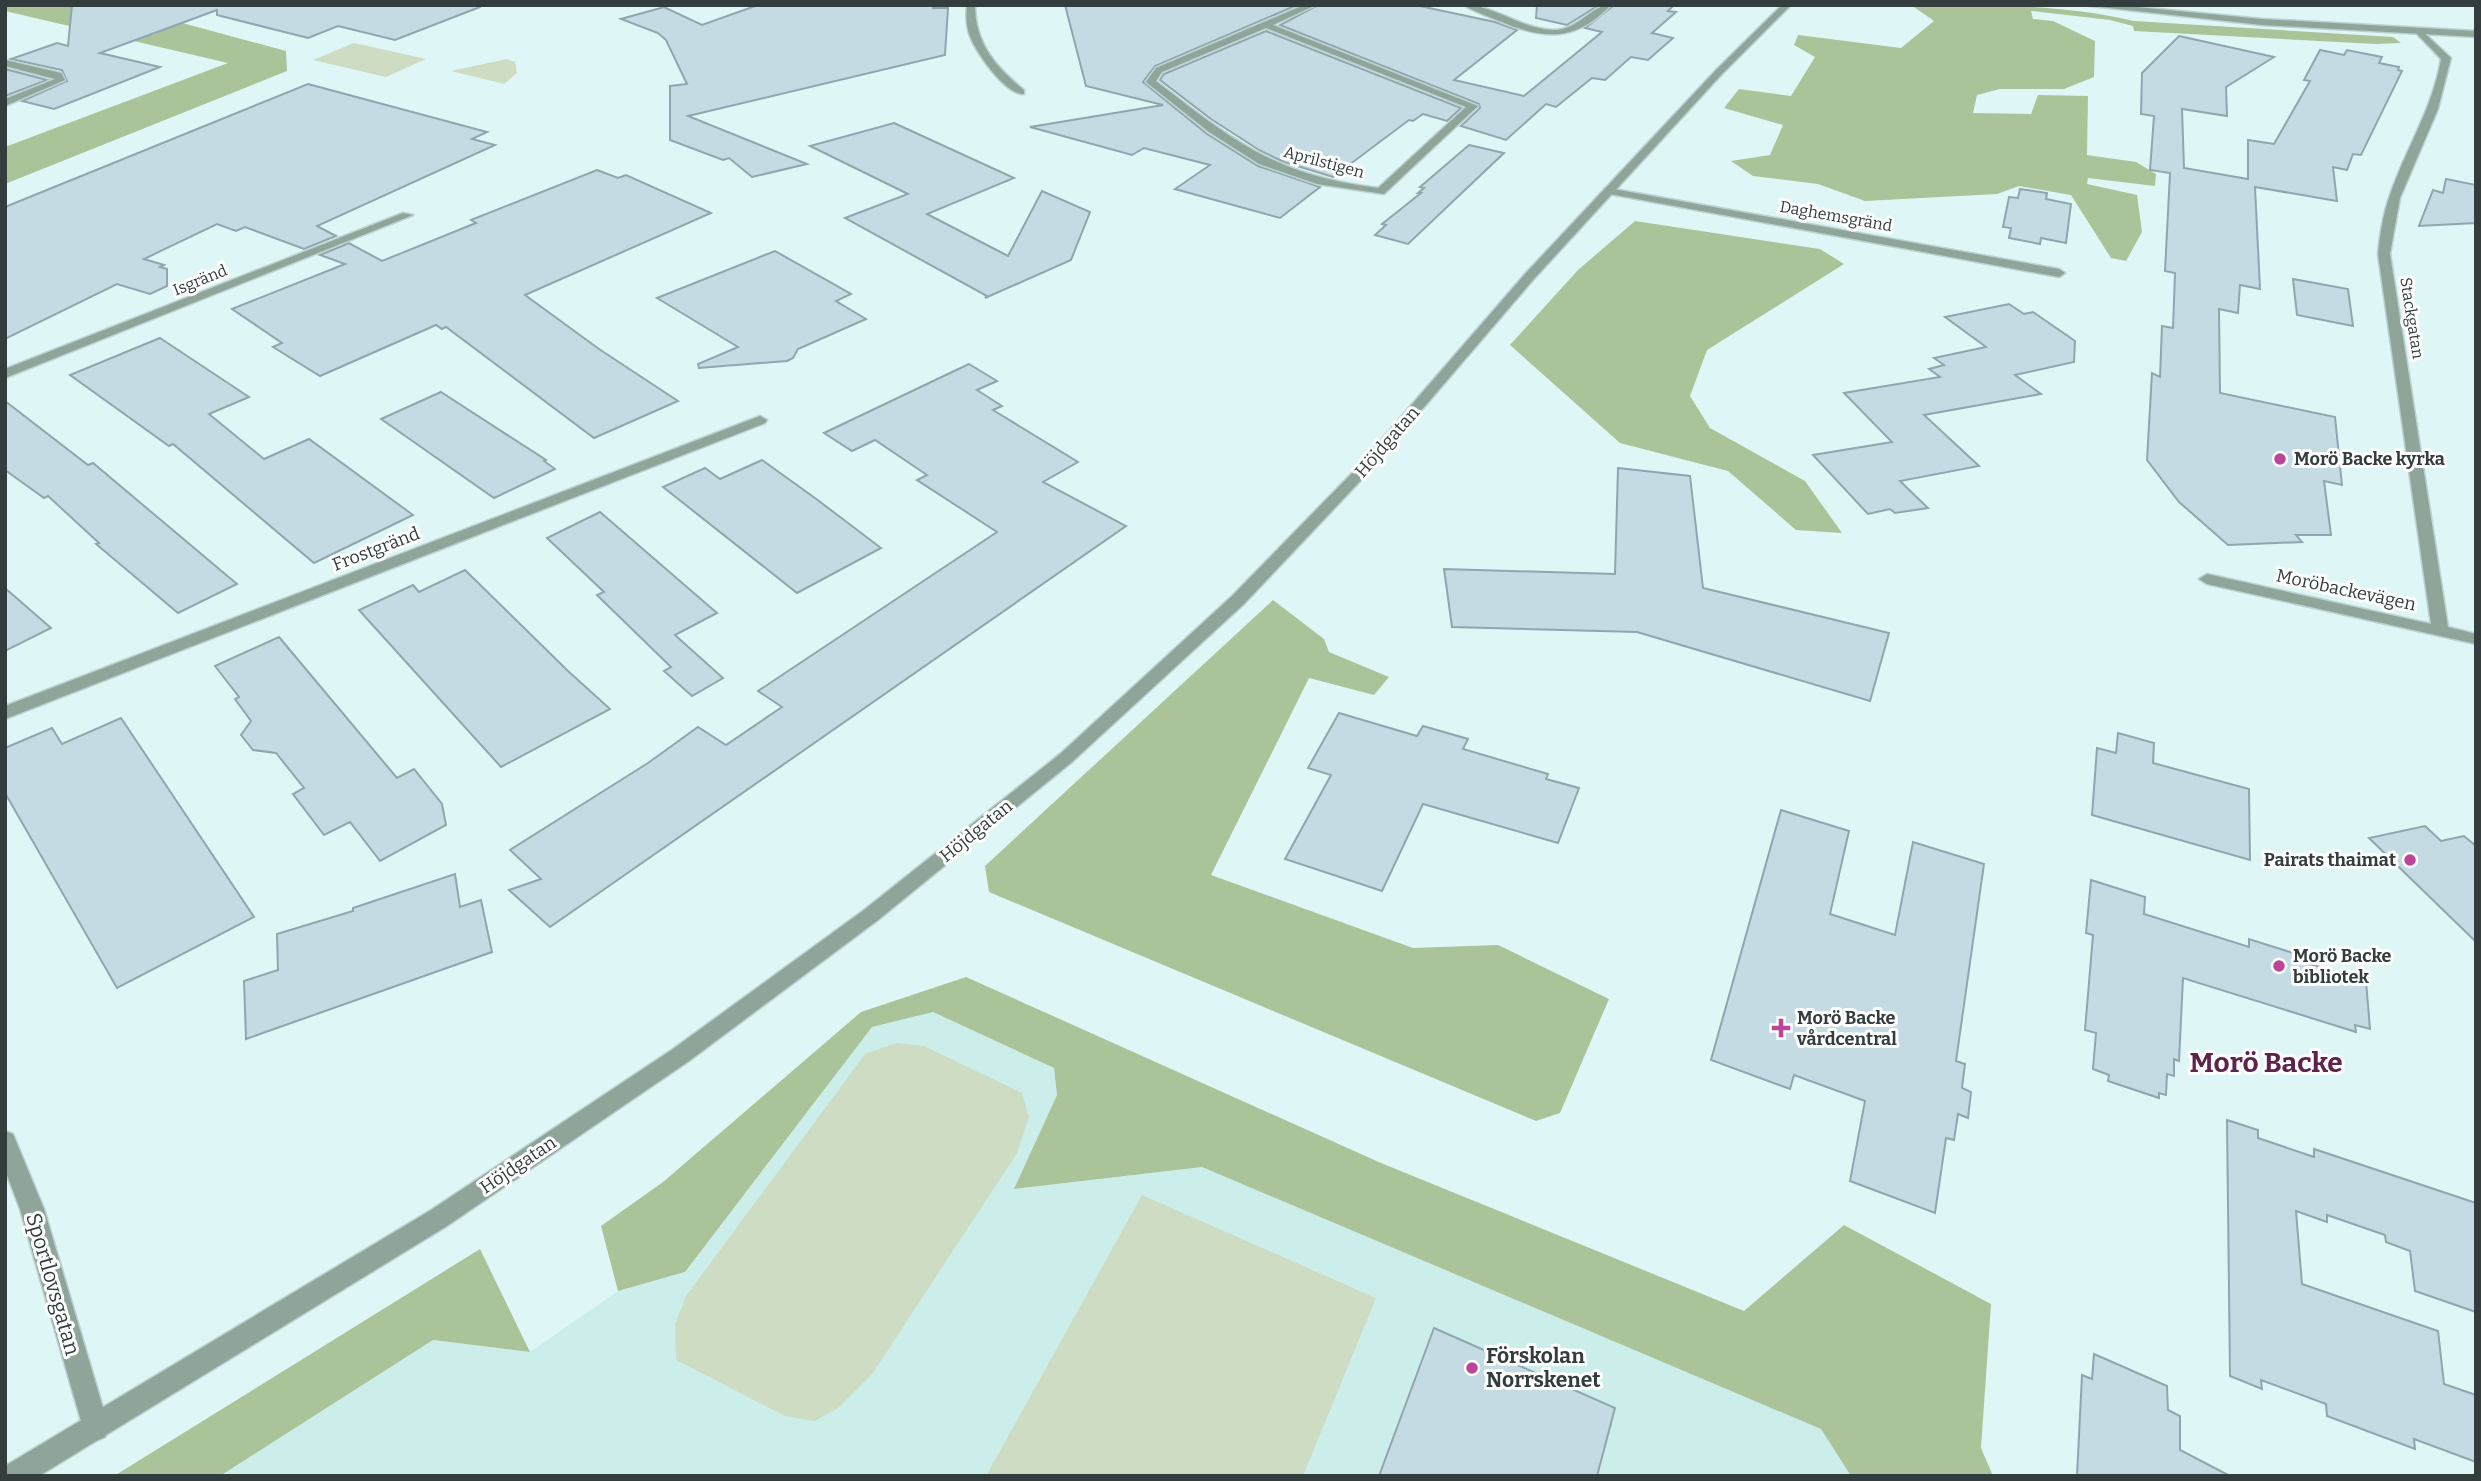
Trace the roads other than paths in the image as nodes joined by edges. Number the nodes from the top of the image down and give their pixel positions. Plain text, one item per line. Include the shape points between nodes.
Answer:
1 (971, 5) edge
2 (1312, 5) edge
3 (1468, 5) edge
4 (1607, 5) edge
5 (1787, 5) edge
6 (2086, 5) edge
7 (1266, 25) junction
8 (2420, 32) junction
9 (2476, 34) edge
10 (5, 63) edge
11 (1021, 92) dead end
12 (5, 103) edge
13 (1608, 191) junction
14 (407, 215) dead end
15 (2059, 273) dead end
16 (5, 374) edge
17 (760, 420) dead end
18 (2207, 579) dead end
19 (2440, 630) junction
20 (2476, 639) edge
21 (5, 713) edge
22 (5, 1141) edge
23 (96, 1428) junction
24 (14, 1476) edge

1 - 11 street via 972,33 979,48 997,73
2 - 7 street, Aprilstigen
3 - 4 street via 1533,29 1563,32 1578,27
5 - 13 street, Höjdgatan
6 - 8 street
7 - 7 street, Aprilstigen via 1160,70 1151,82 1227,139 1279,168 1346,188 1380,192 1473,106
8 - 9 street
8 - 19 street, Stackgatan via 2446,58 2444,82 2396,192 2384,254
10 - 12 street via 58,75 60,80
13 - 15 street, Daghemsgränd
13 - 23 street, Höjdgatan via 1351,483 1238,600 1066,758 871,915 681,1055 439,1218
14 - 16 street, Isgränd
17 - 21 street, Frostgränd
18 - 19 street, Moröbackevägen
19 - 20 street, Moröbackevägen
22 - 23 street, Sportlovsgatan via 32,1209
23 - 24 street, Höjdgatan

